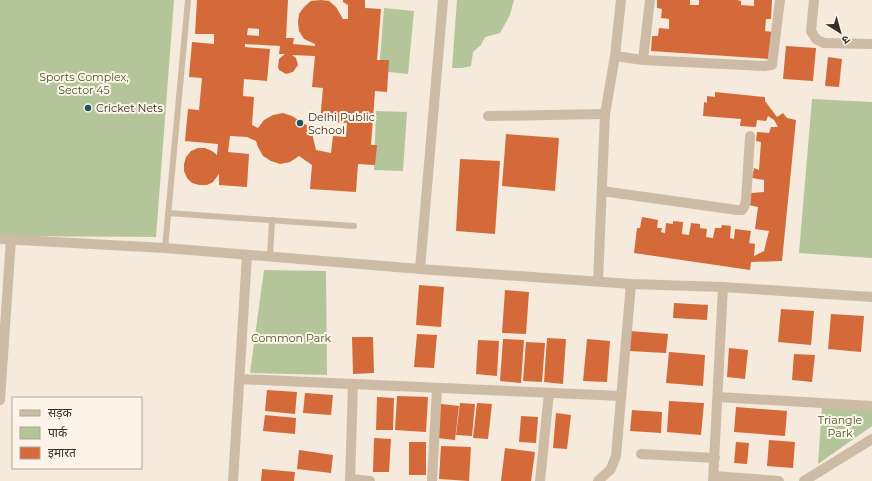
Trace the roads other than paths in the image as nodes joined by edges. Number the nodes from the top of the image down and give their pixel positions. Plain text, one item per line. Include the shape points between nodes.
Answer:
1 (188, 0) edge
2 (443, 0) edge
3 (621, 0) edge
4 (650, 0) edge
5 (780, 0) edge
6 (814, 0) edge
7 (872, 44) edge
8 (615, 56) junction
9 (642, 60) junction
10 (605, 114) junction
11 (488, 116) dead end
12 (750, 136) dead end
13 (602, 191) junction
14 (168, 213) junction
15 (272, 220) junction
16 (354, 226) dead end
17 (0, 239) edge
18 (12, 239) junction
19 (165, 248) junction
20 (247, 255) junction
21 (270, 257) junction
22 (420, 269) junction
23 (598, 281) junction
24 (631, 284) junction
25 (723, 287) junction
26 (872, 297) edge
27 (240, 379) junction
28 (353, 384) junction
29 (437, 388) junction
30 (549, 393) junction
31 (621, 396) junction
32 (718, 397) junction
33 (0, 400) edge
34 (872, 406) edge
35 (872, 438) edge
36 (640, 454) dead end
37 (715, 458) junction
38 (714, 479) edge
39 (350, 480) edge
40 (233, 481) edge
41 (370, 481) edge
42 (432, 481) edge
43 (540, 481) edge
44 (598, 481) edge
45 (779, 481) edge
46 (804, 481) edge

1 - 14 lane
2 - 22 street
3 - 8 street
4 - 9 street
5 - 9 street via 772,65
6 - 7 street via 811,31 816,39 824,42
8 - 9 street
8 - 10 street
10 - 11 street
10 - 13 street
12 - 13 street via 746,201 742,210
13 - 23 street
14 - 15 lane
14 - 19 lane
15 - 16 lane
15 - 21 lane
17 - 18 street
18 - 19 street
18 - 33 street
19 - 20 street
20 - 21 street
20 - 27 street
21 - 22 street
22 - 23 street
23 - 24 street
24 - 25 street
24 - 31 street
25 - 26 street
25 - 32 street
27 - 28 street
27 - 40 street
28 - 29 street
28 - 39 street
29 - 30 street
29 - 42 street
30 - 31 street
30 - 43 street
31 - 44 street via 616,456 611,469
32 - 34 street
32 - 37 street
35 - 46 street
36 - 37 street
37 - 38 street
38 - 45 street
39 - 41 street

